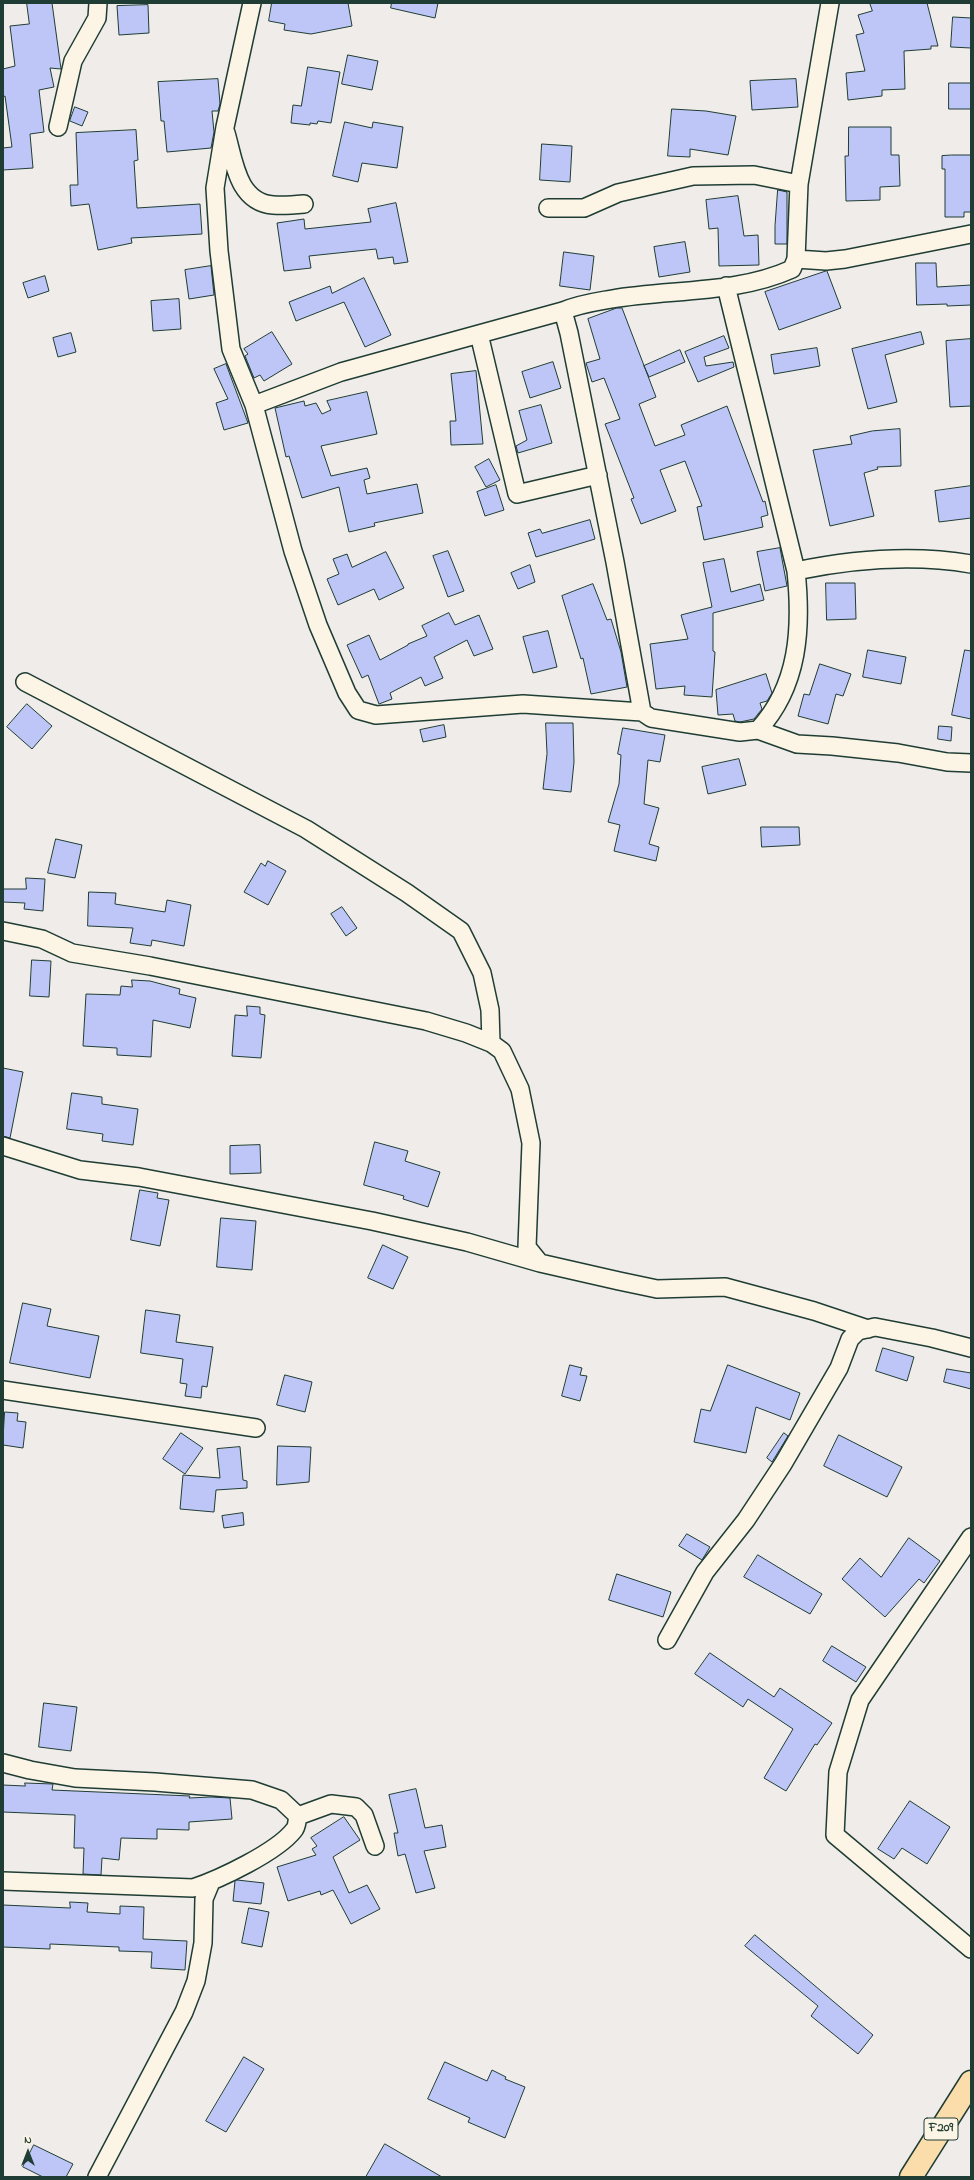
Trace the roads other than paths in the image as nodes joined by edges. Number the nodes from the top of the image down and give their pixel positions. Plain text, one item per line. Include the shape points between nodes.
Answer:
1 (98, 3) edge
2 (252, 3) edge
3 (830, 3) edge
4 (58, 127) dead end
5 (225, 127) junction
6 (799, 184) junction
7 (304, 204) dead end
8 (548, 208) dead end
9 (971, 234) edge
10 (796, 259) junction
11 (726, 286) junction
12 (562, 311) junction
13 (479, 334) junction
14 (254, 405) junction
15 (598, 475) junction
16 (971, 564) edge
17 (796, 571) junction
18 (25, 682) dead end
19 (642, 712) junction
20 (758, 730) junction
21 (971, 763) edge
22 (3, 931) edge
23 (491, 1043) junction
24 (3, 1146) edge
25 (540, 1263) junction
26 (868, 1329) junction
27 (971, 1348) edge
28 (3, 1390) edge
29 (256, 1428) dead end
30 (971, 1538) edge
31 (667, 1640) dead end
32 (3, 1763) edge
33 (298, 1816) junction
34 (375, 1846) dead end
35 (3, 1881) edge
36 (211, 1882) junction
37 (971, 1949) edge
38 (971, 2082) edge
39 (97, 2177) edge
40 (911, 2177) edge

1 - 4 street via 97,18 73,61
2 - 5 street
3 - 6 street
5 - 7 street via 237,174 245,191 257,201 272,206
5 - 14 street via 215,188 219,251 231,349
6 - 8 street via 754,175 693,176 618,193 584,208
6 - 10 street
9 - 10 street via 845,259
10 - 11 street via 792,270 776,277
11 - 12 street via 644,294 576,305
11 - 17 street
12 - 13 street
12 - 15 street
13 - 14 street via 341,372
13 - 15 street via 516,494
14 - 19 street via 293,551 318,625 347,693 358,710 376,715 523,704
15 - 19 street
16 - 17 street via 896,557 839,562
17 - 20 street via 800,605 798,644 784,690 772,715
18 - 23 street via 306,828 461,931 482,973 490,1010
19 - 20 street via 652,718 740,732
20 - 21 street via 797,744 898,753 947,762
22 - 23 street via 42,939 72,953 426,1020
23 - 25 street via 502,1051 520,1089 531,1143 527,1247
24 - 25 street via 80,1170 139,1177 372,1222 467,1242
25 - 26 street via 657,1289 725,1287
26 - 27 street via 875,1327
26 - 31 street via 858,1331 850,1339 839,1368 783,1464 746,1520 705,1572
28 - 29 street
30 - 37 street via 860,1700 838,1772 834,1835
32 - 33 street via 75,1778 252,1790 281,1800
33 - 34 street via 331,1804 356,1807 364,1815
33 - 36 street via 295,1829 275,1850
35 - 36 street via 193,1888
36 - 39 street via 204,1899 203,1943 196,1981 184,2012
38 - 40 main road, F209

